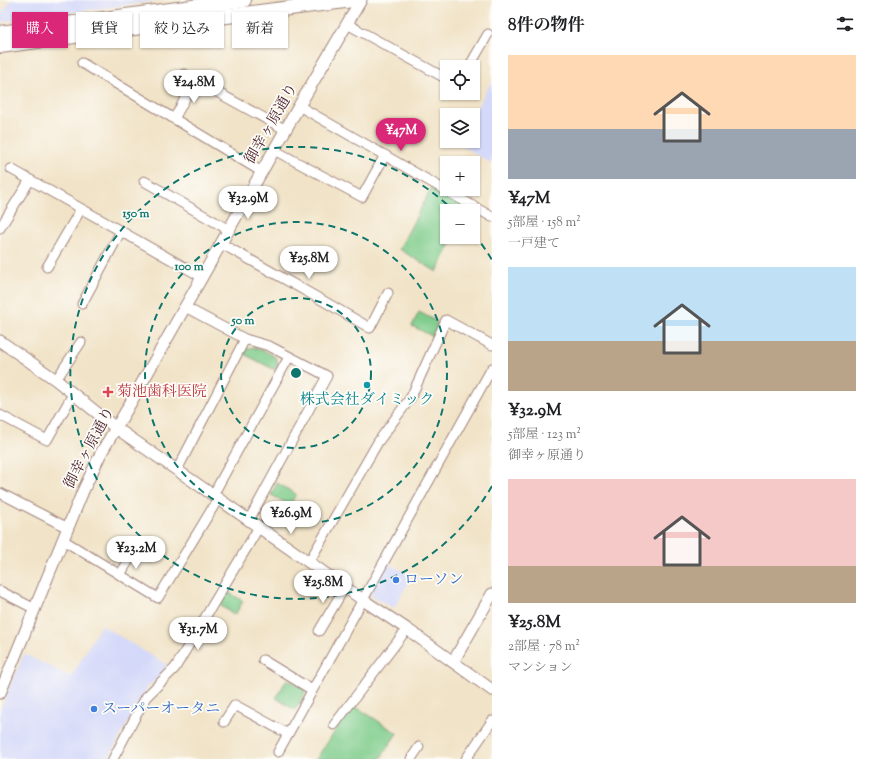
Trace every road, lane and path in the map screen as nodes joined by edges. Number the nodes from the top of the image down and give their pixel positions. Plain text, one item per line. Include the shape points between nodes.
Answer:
1 (244, 0) edge
2 (353, 0) edge
3 (361, 0) edge
4 (198, 3) edge
5 (132, 14) edge
6 (76, 22) edge
7 (76, 23) edge
8 (347, 24) junction
9 (0, 29) edge
10 (132, 29) edge
11 (0, 33) edge
12 (488, 34) dead end
13 (76, 36) edge
14 (76, 38) edge
15 (0, 46) edge
16 (0, 52) edge
17 (473, 60) edge
18 (82, 63) dead end
19 (184, 74) dead end
20 (440, 75) edge
21 (195, 80) junction
22 (299, 106) junction
23 (174, 119) junction
24 (286, 130) junction
25 (274, 150) junction
26 (385, 155) junction
27 (11, 169) dead end
28 (262, 172) junction
29 (30, 180) junction
30 (144, 181) dead end
31 (81, 209) junction
32 (492, 217) edge
33 (0, 228) edge
34 (229, 230) junction
35 (121, 231) junction
36 (222, 244) junction
37 (47, 267) dead end
38 (202, 277) junction
39 (388, 293) dead end
40 (82, 304) dead end
41 (185, 307) junction
42 (245, 339) junction
43 (0, 341) edge
44 (80, 342) dead end
45 (492, 345) edge
46 (289, 357) junction
47 (492, 368) edge
48 (56, 380) junction
49 (73, 394) junction
50 (0, 415) edge
51 (116, 428) junction
52 (177, 470) junction
53 (0, 493) edge
54 (216, 497) junction
55 (249, 520) junction
56 (259, 527) junction
57 (68, 528) junction
58 (63, 540) junction
59 (133, 553) dead end
60 (309, 562) junction
61 (120, 575) junction
62 (345, 588) junction
63 (0, 591) edge
64 (492, 594) edge
65 (363, 600) junction
66 (35, 609) junction
67 (406, 629) junction
68 (319, 631) dead end
69 (263, 660) dead end
70 (453, 662) junction
71 (1, 687) edge
72 (312, 690) junction
73 (492, 690) edge
74 (492, 721) edge
75 (224, 722) dead end
76 (334, 725) dead end
77 (288, 734) junction
78 (419, 747) dead end
79 (278, 752) dead end
80 (113, 759) edge
81 (411, 759) edge
82 (466, 759) edge

1 - 4 highway
2 - 10 highway
3 - 8 street, 御幸ヶ原通り
4 - 5 highway
6 - 9 highway
7 - 11 highway
8 - 20 street
8 - 22 street, 御幸ヶ原通り
12 - 17 street
13 - 15 highway
14 - 16 highway
18 - 23 street
19 - 21 street
21 - 23 street
21 - 24 street
22 - 24 street, 御幸ヶ原通り
22 - 26 street
23 - 28 street
24 - 25 street, 御幸ヶ原通り
25 - 26 street via 362,197
25 - 28 street, 御幸ヶ原通り
26 - 32 street
27 - 29 street
28 - 34 street, 御幸ヶ原通り
29 - 31 street
29 - 33 street
30 - 34 street
31 - 35 street
31 - 37 street
34 - 36 street, 御幸ヶ原通り
35 - 38 street
35 - 40 street
36 - 38 street, 御幸ヶ原通り
36 - 39 street via 370,328
38 - 41 street, 御幸ヶ原通り
41 - 42 street
41 - 51 street, 御幸ヶ原通り
42 - 46 street via 269,346
42 - 52 street
43 - 48 street
44 - 48 street
45 - 60 street via 446,320 411,397 378,442
46 - 54 street
46 - 55 street via 328,376
47 - 65 street
48 - 49 street
49 - 50 street via 47,440
49 - 51 street
51 - 52 street
51 - 57 street, 御幸ヶ原通り via 83,491
52 - 54 street
53 - 57 street
54 - 55 street
54 - 61 street via 158,598
55 - 56 street
56 - 60 street
56 - 80 street via 175,668 146,697
57 - 58 street, 御幸ヶ原通り
58 - 61 street
58 - 66 street, 御幸ヶ原通り
59 - 61 street
60 - 62 street
62 - 65 street
62 - 68 street
63 - 66 street
64 - 70 street
65 - 67 street
65 - 72 street
66 - 71 street, 御幸ヶ原通り
67 - 70 street
67 - 76 street
69 - 72 street
70 - 73 street
72 - 77 street
74 - 82 street
75 - 77 street via 235,705
77 - 79 street
78 - 81 street

